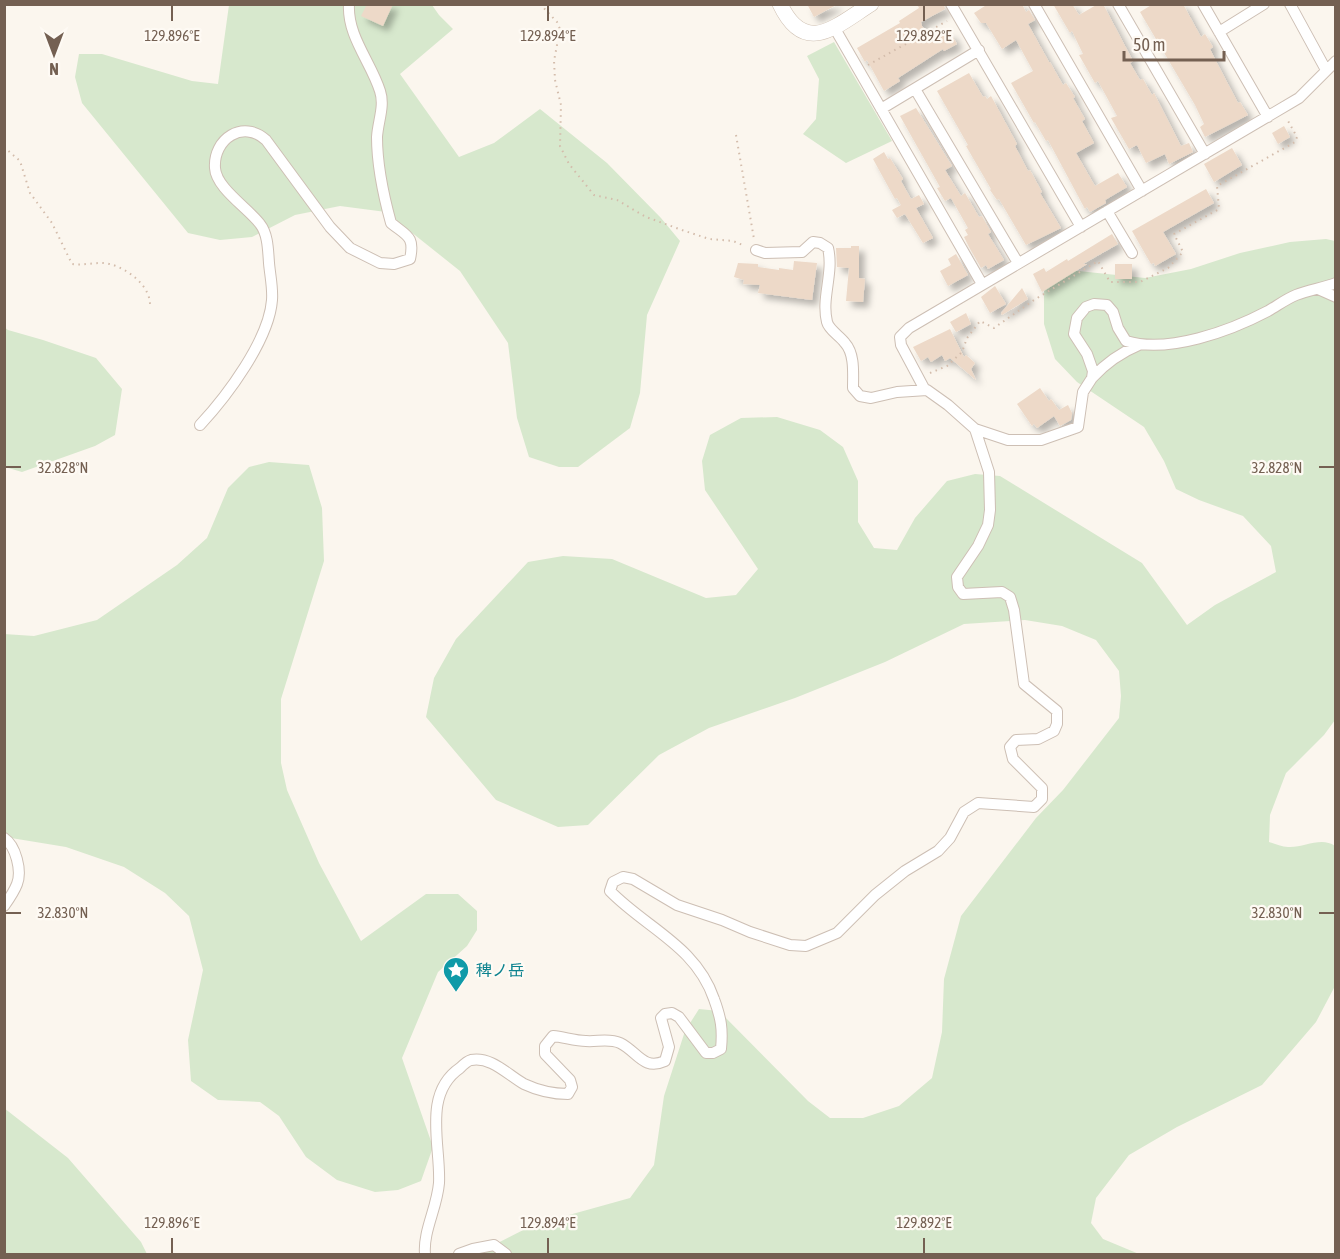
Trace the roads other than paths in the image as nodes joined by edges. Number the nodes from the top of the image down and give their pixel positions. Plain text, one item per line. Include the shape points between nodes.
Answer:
1 (349, 4) edge
2 (780, 4) edge
3 (871, 4) edge
4 (1034, 4) edge
5 (1118, 4) edge
6 (1203, 4) edge
7 (1264, 4) edge
8 (1290, 4) edge
9 (956, 8) edge
10 (834, 27) junction
11 (1219, 32) junction
12 (979, 51) junction
13 (1335, 61) edge
14 (1326, 70) junction
15 (915, 88) junction
16 (881, 109) junction
17 (1268, 117) junction
18 (1205, 154) junction
19 (1142, 191) junction
20 (1107, 211) junction
21 (1081, 227) junction
22 (756, 250) road end
23 (1132, 253) dead end
24 (1018, 263) junction
25 (1335, 283) edge
26 (982, 284) junction
27 (1318, 290) junction
28 (1335, 297) edge
29 (1139, 345) junction
30 (1092, 378) junction
31 (925, 390) junction
32 (200, 425) dead end
33 (975, 429) junction
34 (4, 838) edge
35 (4, 906) edge
36 (425, 1254) edge
37 (459, 1254) edge
38 (506, 1254) edge

1 - 32 street via 357,41 380,91 377,135 382,194 391,223 409,235 413,246 410,259 380,263 350,248 259,133 237,132 226,140 217,150 215,171 219,181 262,226 267,240 272,300 250,358
2 - 10 street via 803,33 814,34
3 - 10 street
4 - 19 street
5 - 18 street
6 - 11 street
7 - 11 street
8 - 14 street
9 - 12 street
10 - 16 street
11 - 17 street
12 - 15 street
12 - 21 street
13 - 14 street
14 - 17 street via 1299,98
15 - 16 street
15 - 24 street
16 - 26 street
17 - 18 street
18 - 19 street
19 - 20 street
20 - 21 street
20 - 23 street
21 - 24 street
22 - 31 street via 802,252 813,242 828,248 828,325 847,345 853,365 853,388 860,396 871,398
24 - 26 street
25 - 27 street
26 - 31 street via 900,337
27 - 28 street
27 - 29 street via 1295,295 1232,328 1170,343
29 - 30 street via 1128,349
29 - 30 street via 1126,341 1107,305 1094,303 1086,307 1077,318 1074,334 1087,354
30 - 33 street via 1083,392 1078,427 1041,440 1008,440
31 - 33 street
33 - 36 street via 989,472 990,510 978,546 957,578 958,587 963,594 1002,592 1010,597 1024,684 1057,711 1054,731 1038,739 1016,740 1010,747 1013,759 1042,788 1042,799 1035,807 978,803 964,812 950,838 938,850 875,895 837,933 806,946 790,945 677,905 633,879 623,877 613,882 610,891 628,910 673,942 701,970 722,1021 721,1048 706,1053 672,1013 661,1018 669,1047 665,1061 656,1065 648,1064 620,1043 553,1036 545,1046 545,1054 570,1080 568,1094 550,1094 525,1084 489,1061 470,1060 452,1073 436,1112 439,1182 424,1242
34 - 35 street via 17,858 18,882
37 - 38 street via 494,1245

